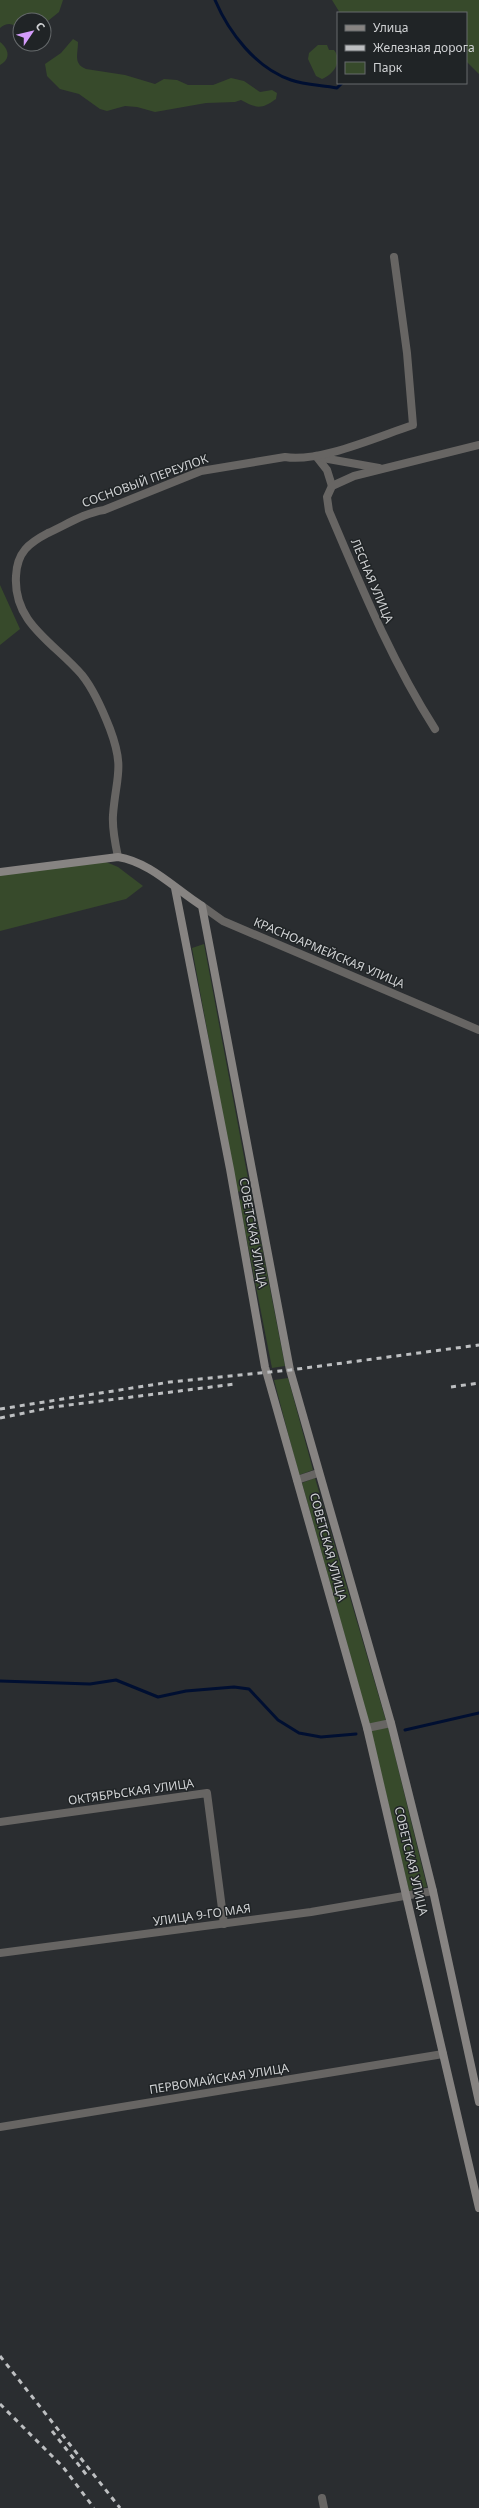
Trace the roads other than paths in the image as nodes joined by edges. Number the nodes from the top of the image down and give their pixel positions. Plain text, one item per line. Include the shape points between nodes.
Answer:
1 (394, 257) dead end
2 (479, 445) edge
3 (316, 456) junction
4 (382, 469) junction
5 (332, 486) junction
6 (435, 729) dead end
7 (118, 857) junction
8 (0, 872) edge
9 (175, 888) junction
10 (202, 906) junction
11 (479, 1030) edge
12 (318, 1473) junction
13 (297, 1480) junction
14 (391, 1723) junction
15 (367, 1728) junction
16 (0, 1822) edge
17 (433, 1890) junction
18 (406, 1895) junction
19 (224, 1924) junction
20 (0, 1953) edge
21 (443, 2054) junction
22 (479, 2102) edge
23 (0, 2127) edge
24 (479, 2208) edge
25 (322, 2498) dead end
26 (324, 2508) edge

1 - 3 street, СОСНОВЫЙ ПЕРЕУЛОК via 407,353 413,426
2 - 4 street
3 - 4 street
3 - 5 street via 327,470
3 - 7 street, СОСНОВЫЙ ПЕРЕУЛОК via 296,459 285,457 214,468 188,475 104,510 93,512 37,539 21,553 16,566 18,599 30,623 92,689 110,728 120,767 113,815
4 - 5 street via 354,476
5 - 6 street, ЛЕСНАЯ УЛИЦА via 327,497 329,511 377,624 410,689
7 - 8 main road
7 - 9 main road, КРАСНОАРМЕЙСКАЯ УЛИЦА via 139,863
9 - 10 main road, КРАСНОАРМЕЙСКАЯ УЛИЦА
9 - 13 main road, СОВЕТСКАЯ УЛИЦА via 230,1169 265,1367
10 - 11 street, КРАСНОАРМЕЙСКАЯ УЛИЦА via 223,921
10 - 12 main road, СОВЕТСКАЯ УЛИЦА via 290,1370
12 - 13 street
12 - 14 main road, СОВЕТСКАЯ УЛИЦА
13 - 15 main road, СОВЕТСКАЯ УЛИЦА
14 - 15 street
14 - 17 main road, СОВЕТСКАЯ УЛИЦА
15 - 18 main road, СОВЕТСКАЯ УЛИЦА
16 - 19 street, ОКТЯБРЬСКАЯ УЛИЦА via 207,1793
17 - 18 street, УЛИЦА 9-ГО МАЯ
17 - 22 main road, СОВЕТСКАЯ УЛИЦА
18 - 19 street, УЛИЦА 9-ГО МАЯ
18 - 21 main road, СОВЕТСКАЯ УЛИЦА
19 - 20 street, УЛИЦА 9-ГО МАЯ
21 - 23 street, ПЕРВОМАЙСКАЯ УЛИЦА
21 - 24 main road, СОВЕТСКАЯ УЛИЦА
25 - 26 street

